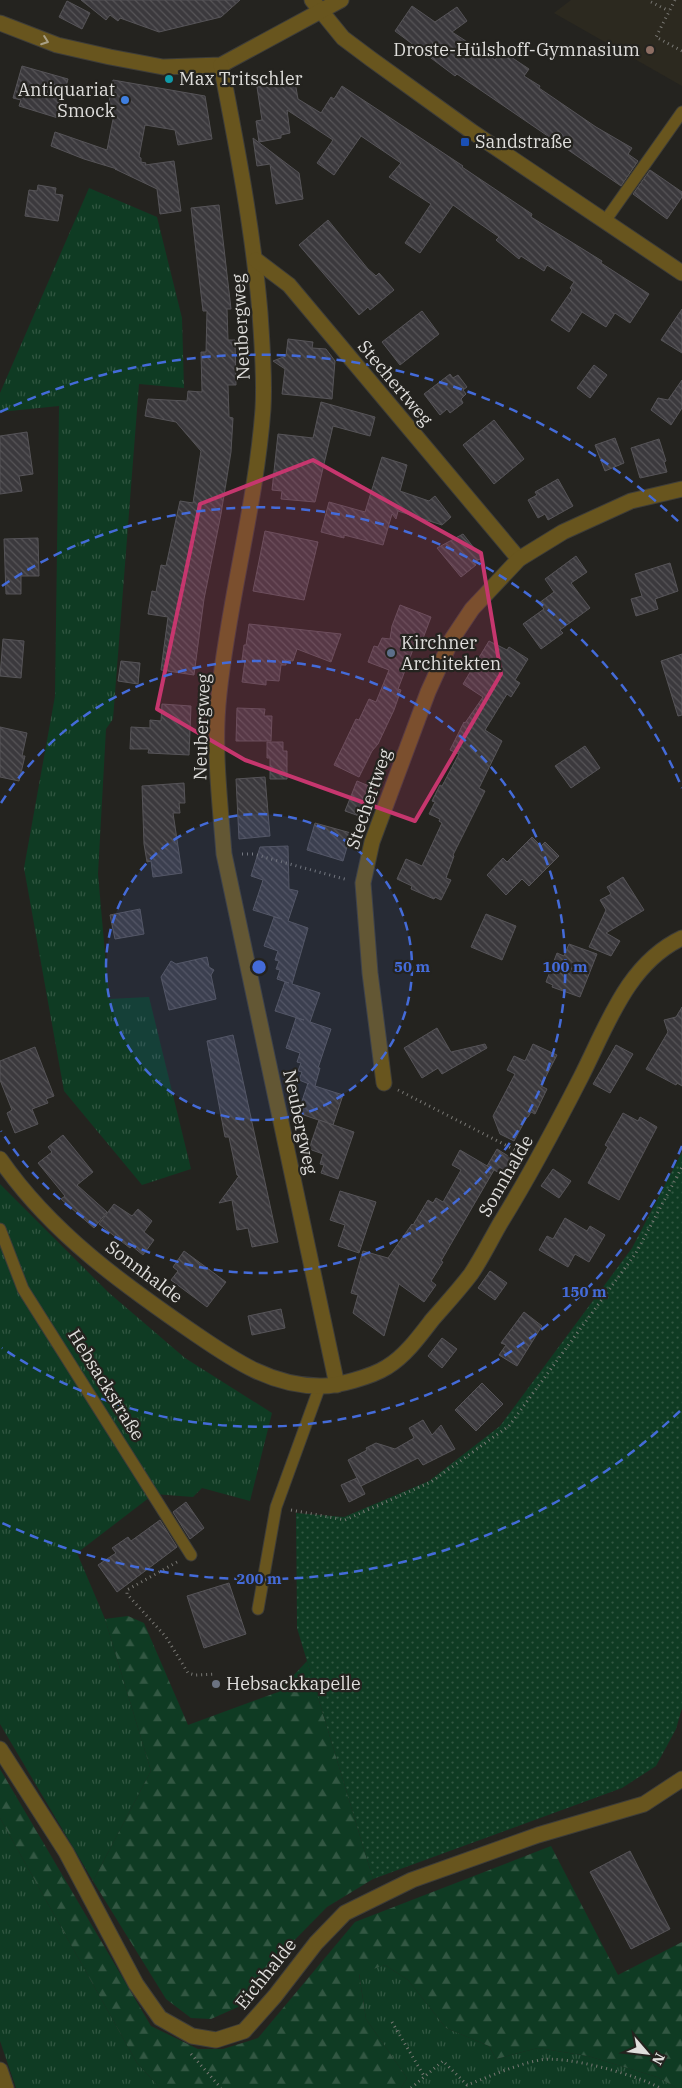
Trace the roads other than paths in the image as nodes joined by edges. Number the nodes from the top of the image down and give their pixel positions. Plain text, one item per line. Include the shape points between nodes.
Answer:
1 (340, 0) edge
2 (317, 6) edge
3 (0, 23) edge
4 (221, 65) junction
5 (682, 112) edge
6 (605, 221) junction
7 (256, 260) junction
8 (682, 273) edge
9 (682, 489) edge
10 (519, 560) junction
11 (682, 938) edge
12 (384, 1083) road end
13 (0, 1159) edge
14 (0, 1229) edge
15 (337, 1385) junction
16 (320, 1386) junction
17 (191, 1555) dead end
18 (258, 1609) dead end
19 (0, 1749) edge
20 (682, 1779) edge
21 (0, 2070) edge
22 (6, 2088) edge

1 - 2 street
2 - 4 street
2 - 6 street via 343,38 364,54
3 -> 4 street via 56,45 110,58 163,67
4 - 7 street, Neubergweg
5 - 6 lane
6 - 8 street
7 - 10 street, Stechertweg via 289,285
7 - 15 street, Neubergweg via 263,407 259,453 219,695 217,767 224,854
9 - 10 street, Stechertweg via 631,501 563,532
10 - 12 street, Stechertweg via 472,609 452,639 372,842 363,883
11 - 15 street, Sonnhalde via 656,954 627,985 537,1162 471,1274 409,1348 387,1368
13 - 16 street, Sonnhalde via 44,1215 138,1294 236,1362 265,1376
14 - 17 lane, Hebsackstraße via 23,1289
15 - 16 street, Sonnhalde
16 - 18 lane via 276,1507
19 - 20 street, Eichhalde via 66,1852 136,1984 160,2018 192,2036 216,2040 244,2031 316,1943 345,1913 412,1880 538,1835 644,1804
21 - 22 street

